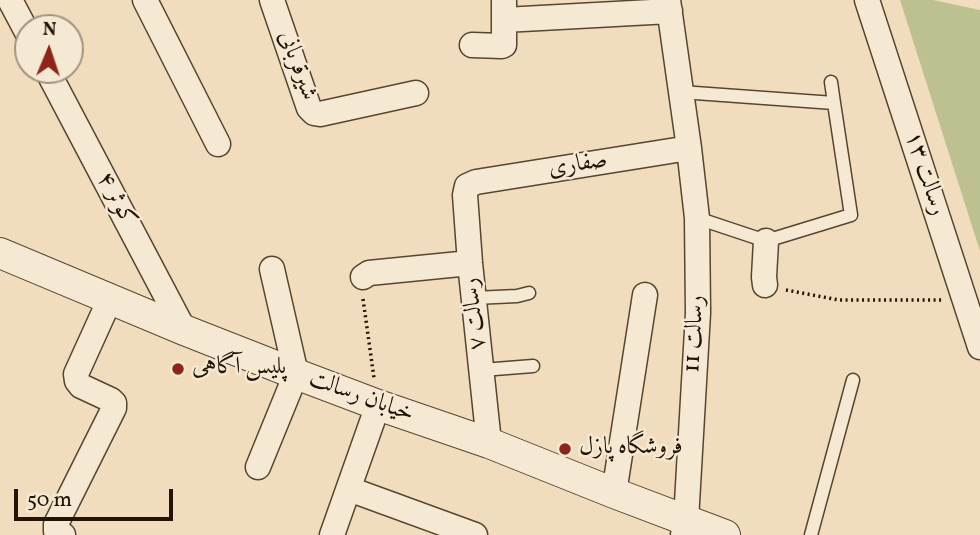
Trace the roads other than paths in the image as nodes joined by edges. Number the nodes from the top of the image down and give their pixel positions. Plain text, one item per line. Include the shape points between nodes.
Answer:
1 (145, 0) edge
2 (272, 0) edge
3 (867, 0) edge
4 (669, 6) edge
5 (504, 10) edge
6 (472, 45) dead end
7 (831, 82) dead end
8 (54, 84) edge
9 (681, 92) junction
10 (416, 93) dead end
11 (834, 103) junction
12 (218, 144) dead end
13 (690, 148) junction
14 (467, 186) joint
15 (697, 218) junction
16 (766, 241) junction
17 (0, 253) edge
18 (470, 263) junction
19 (272, 269) dead end
20 (363, 277) road end
21 (765, 285) road end
22 (529, 293) dead end
23 (645, 295) dead end
24 (474, 298) junction
25 (110, 299) junction
26 (972, 301) edge
27 (184, 330) junction
28 (980, 347) edge
29 (533, 366) dead end
30 (482, 370) junction
31 (296, 374) junction
32 (853, 380) dead end
33 (378, 405) junction
34 (489, 443) junction
35 (258, 467) dead end
36 (349, 489) junction
37 (614, 494) junction
38 (685, 528) edge
39 (63, 535) edge
40 (332, 535) edge
41 (475, 535) edge
42 (724, 535) edge
43 (811, 535) edge

1 - 12 street
2 - 10 street, شیرقربانی via 314,113
3 - 26 street, رسالت ۱۳
4 - 5 street
4 - 9 street, رسالت 11
5 - 6 street via 502,46
7 - 11 lane
8 - 27 street, کوثر ۴
9 - 11 lane
9 - 13 street, رسالت 11
11 - 16 lane via 851,215
13 - 14 street, صفاری
13 - 15 street, رسالت 11
14 - 18 street, رسالت ۷
15 - 16 lane
15 - 38 street, رسالت 11 via 698,313
16 - 21 street
17 - 25 street, خیابان رسالت
18 - 20 street
18 - 24 street, رسالت ۷
19 - 31 street
22 - 24 lane
23 - 37 street
24 - 30 street, رسالت ۷
25 - 27 street, خیابان رسالت
25 - 39 street via 76,374 80,386 111,400 114,408 56,524 56,531
26 - 28 street, رسالت ۱۳
27 - 31 street, خیابان رسالت
29 - 30 lane
30 - 34 street, رسالت ۷
31 - 33 street, خیابان رسالت
31 - 35 street
32 - 43 lane
33 - 34 street, خیابان رسالت
33 - 36 street
34 - 37 street, خیابان رسالت
36 - 40 street
36 - 41 street
37 - 38 street, خیابان رسالت
38 - 42 street, خیابان رسالت

